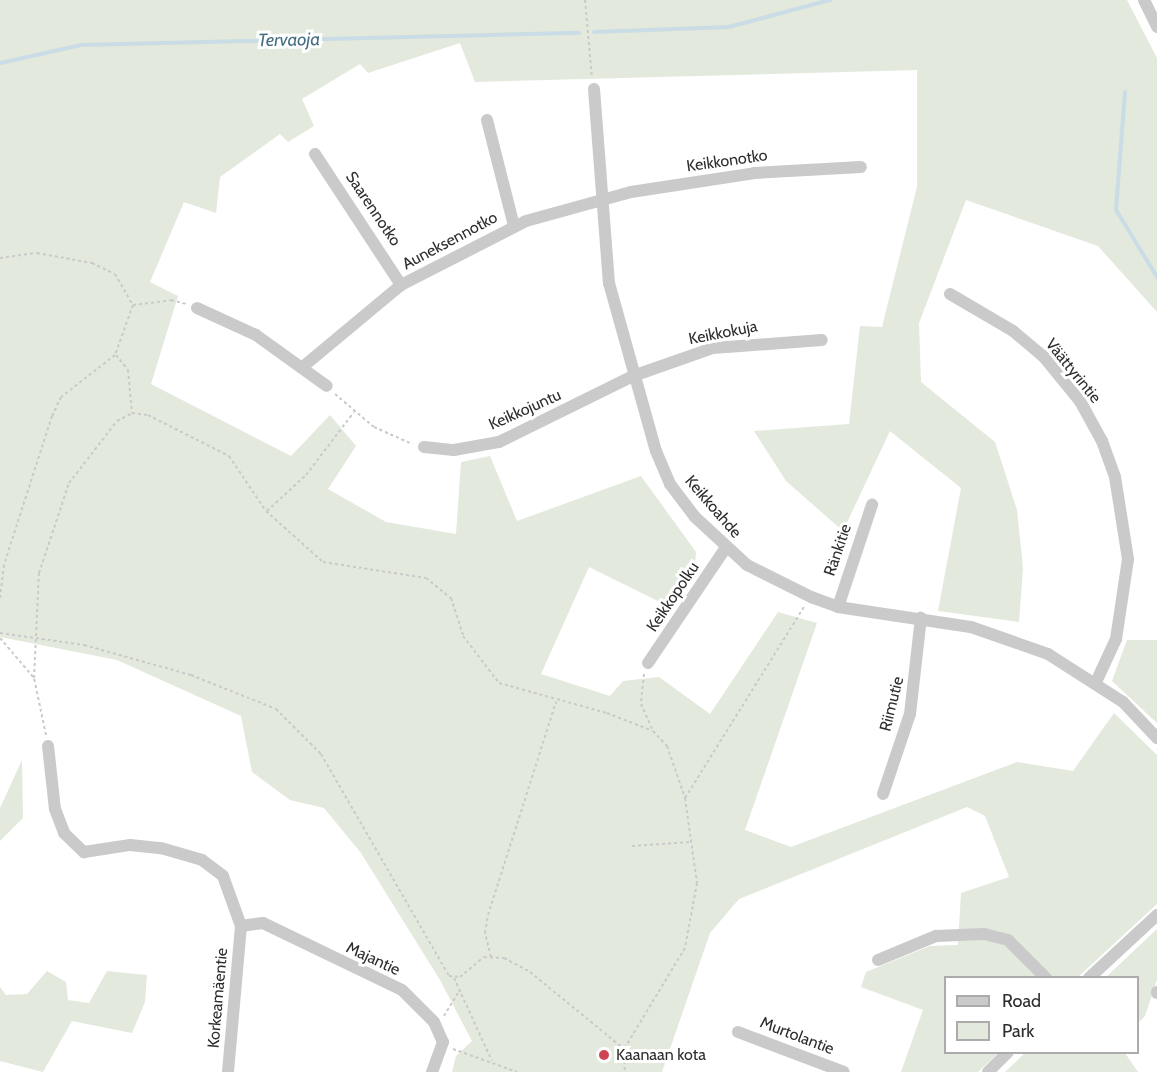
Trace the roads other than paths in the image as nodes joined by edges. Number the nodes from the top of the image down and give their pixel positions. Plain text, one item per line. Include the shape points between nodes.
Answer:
1 (1144, 0) edge
2 (1157, 27) edge
3 (594, 89) road end
4 (487, 120) dead end
5 (315, 154) dead end
6 (861, 166) dead end
7 (600, 201) junction
8 (514, 226) junction
9 (401, 285) junction
10 (950, 294) dead end
11 (197, 308) road end
12 (822, 340) dead end
13 (305, 365) junction
14 (633, 376) junction
15 (327, 386) road end
16 (424, 447) road end
17 (872, 505) dead end
18 (725, 549) junction
19 (838, 607) junction
20 (921, 618) junction
21 (648, 663) road end
22 (1096, 682) junction
23 (1157, 738) edge
24 (48, 746) road end
25 (883, 794) dead end
26 (1157, 915) edge
27 (241, 926) junction
28 (878, 960) dead end
29 (1044, 976) edge
30 (1091, 976) edge
31 (738, 1032) dead end
32 (1007, 1054) edge
33 (228, 1072) edge
34 (432, 1072) edge
35 (844, 1072) edge
36 (988, 1072) edge

1 - 2 street
3 - 7 street, Keikkoahde
4 - 8 street
5 - 9 street, Saarennotko
6 - 7 street, Keikkonotko via 755,173
7 - 8 street, Auneksennotko
7 - 14 street, Keikkoahde via 609,283
8 - 9 street, Auneksennotko
9 - 13 street, Auneksennotko
10 - 22 street, Väättyrintie via 1013,331 1043,356 1080,401 1102,441 1115,477 1128,559 1116,639
11 - 13 street
12 - 14 street, Keikkokuja via 712,348
13 - 15 street
14 - 16 street, Keikkojuntu via 499,442 454,450
14 - 18 street, Keikkoahde via 670,484
17 - 19 street, Ränkitie
18 - 19 street, Keikkoahde via 811,597
18 - 21 street, Keikkopolku
19 - 20 street, Keikkoahde
20 - 22 street, Keikkoahde via 1009,637
20 - 25 street, Riimutie via 910,714
22 - 23 street, Keikkoahde
24 - 27 street via 56,809 64,833 84,852 130,845 202,861 223,876
26 - 30 street
27 - 33 street, Korkeamäentie
27 - 34 street, Majantie via 263,923 402,990 434,1022 443,1042
28 - 29 street via 936,936 984,934 1008,940
31 - 35 street, Murtolantie
32 - 36 street

